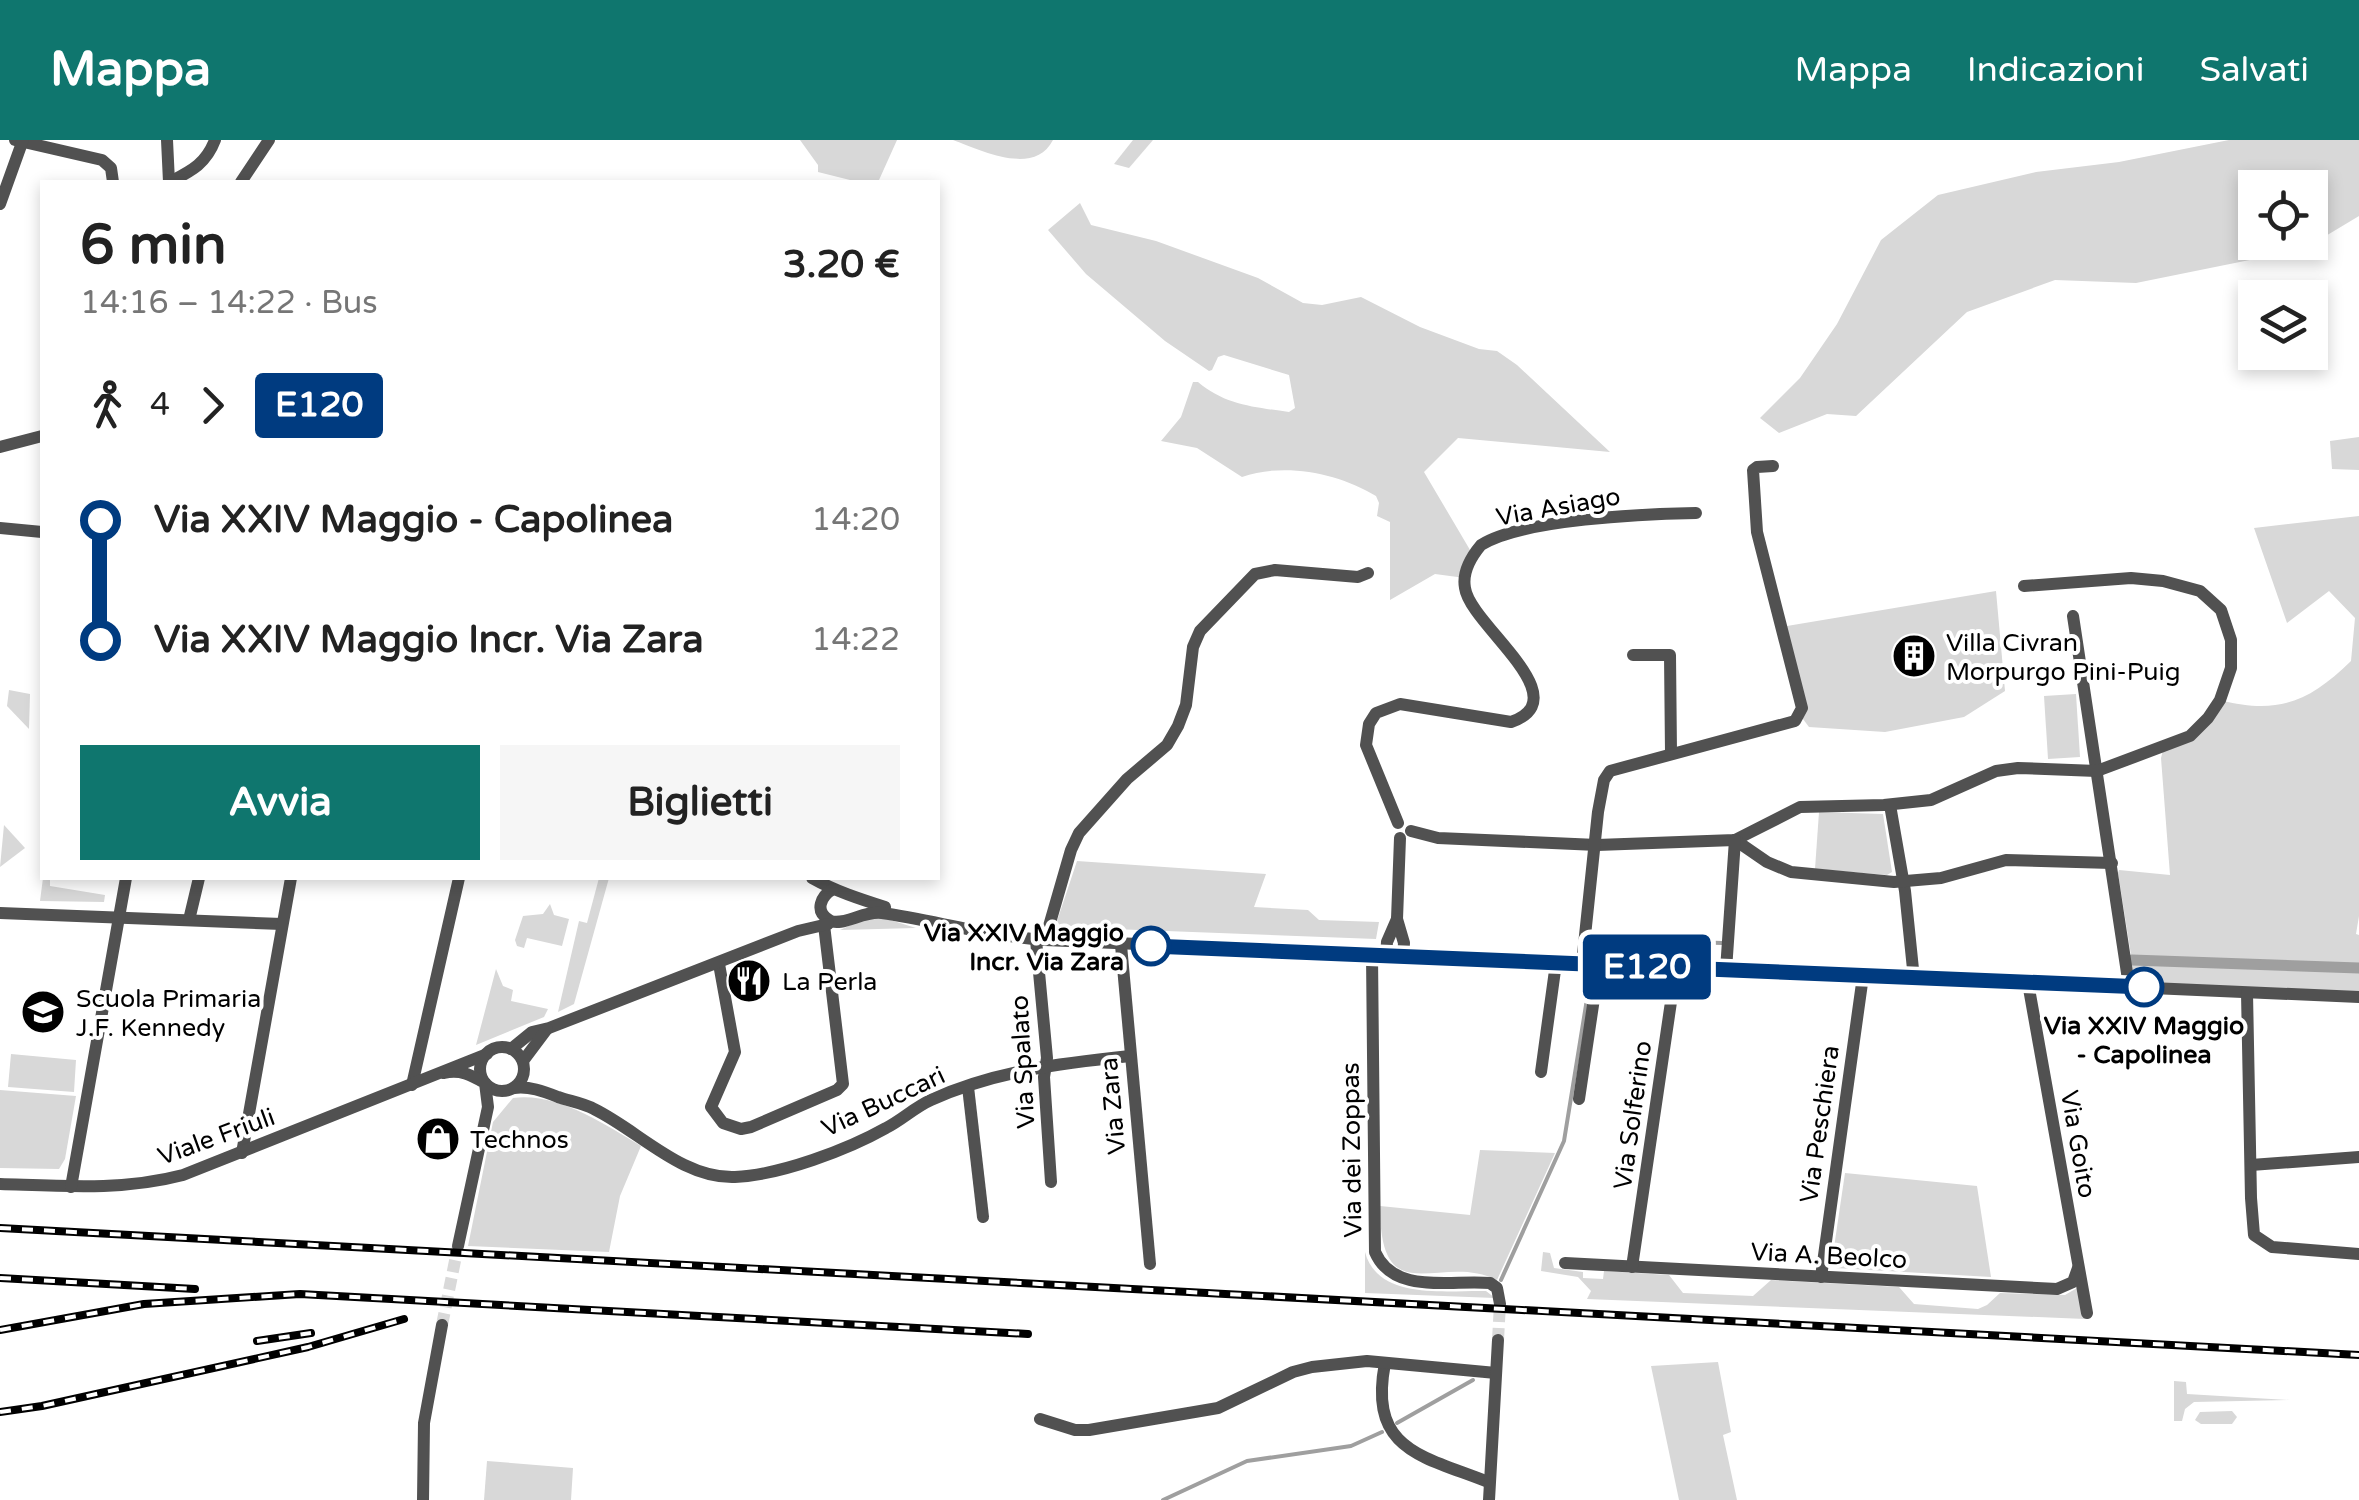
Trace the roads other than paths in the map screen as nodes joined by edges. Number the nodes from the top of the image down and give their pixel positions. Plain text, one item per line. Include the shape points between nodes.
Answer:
1 (21, 140) edge
2 (166, 140) edge
3 (216, 140) edge
4 (269, 140) edge
5 (113, 180) edge
6 (169, 180) edge
7 (173, 180) edge
8 (242, 180) edge
9 (0, 204) edge
10 (40, 437) edge
11 (0, 448) edge
12 (1773, 466) dead end
13 (1696, 513) dead end
14 (0, 528) edge
15 (40, 532) edge
16 (1368, 573) dead end
17 (2024, 586) dead end
18 (2073, 616) dead end
19 (1633, 655) dead end
20 (1671, 752) junction
21 (2096, 771) junction
22 (1890, 804) junction
23 (1405, 835) junction
24 (1735, 840) junction
25 (1597, 845) junction
26 (2112, 864) junction
27 (126, 880) edge
28 (199, 880) edge
29 (291, 880) edge
30 (459, 880) edge
31 (811, 880) edge
32 (814, 880) edge
33 (1903, 882) junction
34 (832, 889) junction
35 (852, 896) junction
36 (821, 903) junction
37 (0, 913) edge
38 (118, 918) junction
39 (1396, 919) junction
40 (189, 920) junction
41 (925, 921) junction
42 (282, 924) junction
43 (827, 924) junction
44 (1040, 940) junction
45 (1120, 945) junction
46 (1379, 955) junction
47 (1403, 956) junction
48 (1556, 963) junction
49 (719, 964) junction
50 (1582, 964) junction
51 (1599, 965) junction
52 (1676, 968) junction
53 (1726, 970) junction
54 (1863, 976) junction
55 (1914, 978) junction
56 (2028, 983) junction
57 (2129, 986) junction
58 (2247, 993) junction
59 (2359, 997) edge
60 (547, 1029) junction
61 (511, 1049) junction
62 (487, 1054) junction
63 (1130, 1056) junction
64 (1046, 1065) junction
65 (524, 1067) junction
66 (1541, 1072) dead end
67 (436, 1075) junction
68 (485, 1083) junction
69 (412, 1085) junction
70 (968, 1087) junction
71 (508, 1090) junction
72 (542, 1091) junction
73 (1579, 1099) dead end
74 (488, 1107) junction
75 (242, 1153) junction
76 (2359, 1157) edge
77 (2250, 1166) junction
78 (1051, 1182) dead end
79 (0, 1184) edge
80 (71, 1187) junction
81 (984, 1216) dead end
82 (458, 1246) tunnel mouth
83 (2359, 1254) edge
84 (1565, 1263) dead end
85 (1150, 1264) dead end
86 (1632, 1268) junction
87 (2078, 1268) junction
88 (1821, 1277) junction
89 (1500, 1304) dead end
90 (2086, 1314) dead end
91 (442, 1326) tunnel mouth
92 (1498, 1340) tunnel mouth
93 (1385, 1362) junction
94 (1496, 1373) junction
95 (1040, 1419) dead end
96 (1488, 1482) junction
97 (424, 1500) edge
98 (1489, 1500) edge

1 - 5 street via 102,160
1 - 9 street
2 - 6 street
3 - 7 street via 198,168
4 - 8 street
10 - 11 street
12 - 20 street via 1753,470 1757,532 1800,715
13 - 23 street, Via Asiago via 1576,522 1481,544 1464,578 1468,600 1528,675 1534,702 1510,722 1400,704 1376,713 1366,745 1398,822 1406,823
14 - 15 street
16 - 44 street via 1255,574 1204,627 1193,647 1178,726 1080,833
17 - 21 street via 2163,582 2212,598 2226,623 2232,668 2208,718 2190,736
18 - 21 street
19 - 20 street via 1670,655
20 - 25 street via 1610,770
21 - 22 street via 1996,771 1943,796
21 - 26 street
22 - 24 street via 1800,808
22 - 33 street
23 - 25 street
23 - 39 street
24 - 25 street
24 - 33 street via 1791,872
24 - 53 street
25 - 50 street
26 - 33 street via 2006,860
26 - 57 street
27 - 38 street
28 - 40 street
29 - 42 street
30 - 69 street
31 - 36 street
32 - 34 street
33 - 55 street
34 - 35 street
34 - 36 street
35 - 41 street
35 - 43 street via 855,907
36 - 43 street
36 - 43 street
37 - 38 street
38 - 40 street
38 - 80 street
39 - 46 street
39 - 47 street
40 - 42 street
41 - 43 street via 874,912
41 - 44 street
42 - 75 street
43 - 49 street
43 - 49 street via 842,1084 741,1129 712,1112 735,1052
44 - 45 street
44 - 64 street, Via Spalato
45 - 46 street
45 - 63 street, Via Zara
46 - 47 street
46 - 89 street, Via dei Zoppas via 1375,1252 1405,1280 1490,1283 1498,1288
47 - 48 street
48 - 50 street
48 - 66 street
49 - 60 street
50 - 51 street
51 - 52 street
51 - 73 street
52 - 53 street
52 - 86 street, Via Solferino
53 - 54 street
54 - 55 street
54 - 88 street, Via Peschiera
55 - 56 street
56 - 57 street
56 - 87 street, Via Goito
57 - 58 street
58 - 59 street
58 - 77 street
60 - 61 street
60 - 65 street
61 - 62 street
61 - 65 street
62 - 67 street, Viale Friuli
62 - 68 street via 480,1071
63 - 64 street, Via Buccari
63 - 85 street, Via Zara
64 - 70 street, Via Buccari
64 - 78 street, Via Spalato
65 - 71 street
65 - 72 street
67 - 68 street via 457,1070
67 - 69 street, Viale Friuli
68 - 71 street
68 - 74 street
69 - 75 street, Viale Friuli
70 - 72 street, Via Buccari via 818,1157 750,1176 716,1177 592,1108
70 - 81 street, Via Buccari
71 - 72 street
71 - 74 street
74 - 82 street
75 - 80 street, Viale Friuli via 156,1182
76 - 77 street
77 - 83 street via 2252,1228 2264,1244
79 - 80 street, Viale Friuli
84 - 86 street, Via A. Beolco
86 - 88 street, Via A. Beolco
87 - 88 street, Via A. Beolco via 2073,1282 2057,1289
87 - 90 street, Via Goito
91 - 97 street via 424,1423
92 - 94 street
93 - 94 street
93 - 95 street via 1312,1367 1218,1408 1089,1430
93 - 96 street via 1383,1402 1396,1440
94 - 96 street
96 - 98 street

